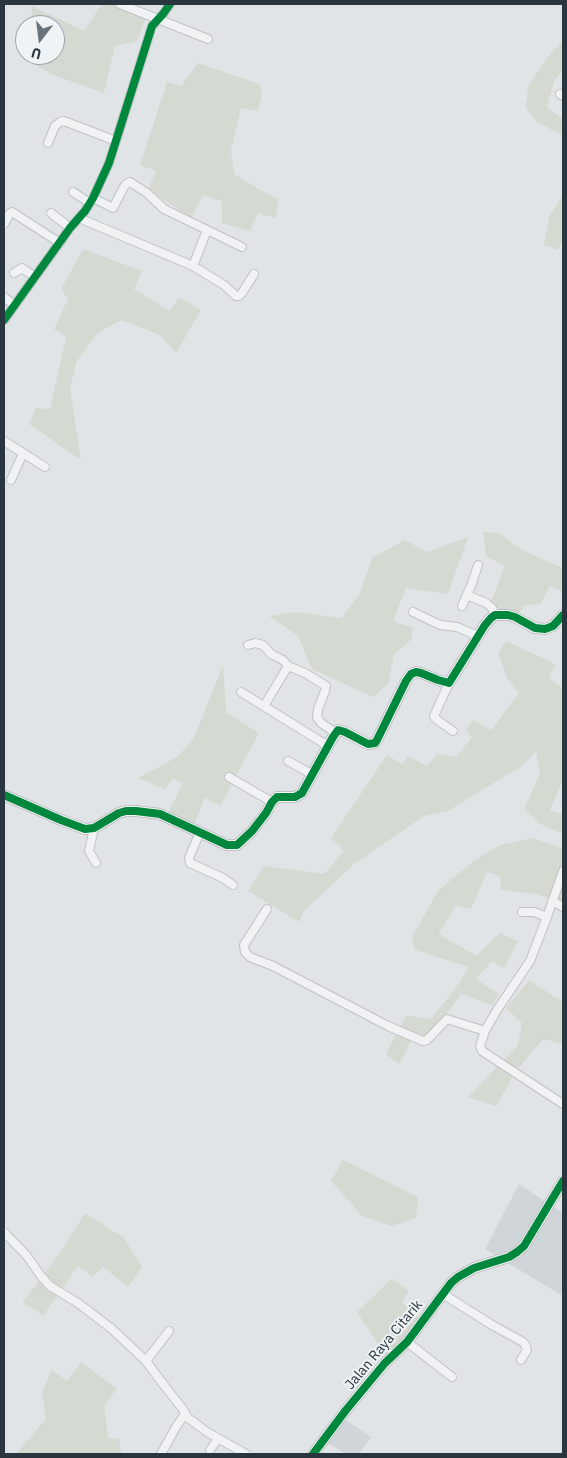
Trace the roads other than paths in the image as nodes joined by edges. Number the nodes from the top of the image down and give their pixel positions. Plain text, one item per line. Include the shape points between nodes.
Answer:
1 (120, 4) edge
2 (170, 4) edge
3 (158, 19) junction
4 (208, 39) dead end
5 (116, 141) junction
6 (48, 143) dead end
7 (73, 192) dead end
8 (91, 201) junction
9 (51, 214) dead end
10 (79, 218) junction
11 (4, 224) edge
12 (70, 228) junction
13 (207, 230) junction
14 (60, 243) junction
15 (242, 246) dead end
16 (194, 266) junction
17 (14, 272) dead end
18 (254, 274) dead end
19 (35, 277) junction
20 (4, 297) edge
21 (14, 305) junction
22 (4, 320) edge
23 (4, 441) edge
24 (23, 453) junction
25 (45, 467) dead end
26 (11, 480) dead end
27 (478, 565) dead end
28 (467, 595) junction
29 (462, 606) dead end
30 (413, 612) dead end
31 (495, 615) junction
32 (563, 615) edge
33 (478, 636) junction
34 (248, 646) dead end
35 (288, 666) junction
36 (449, 683) junction
37 (241, 692) dead end
38 (264, 706) junction
39 (453, 731) dead end
40 (336, 733) junction
41 (328, 746) junction
42 (288, 760) dead end
43 (313, 775) junction
44 (229, 777) dead end
45 (4, 795) edge
46 (272, 802) junction
47 (94, 828) junction
48 (200, 832) junction
49 (96, 863) dead end
50 (563, 871) edge
51 (233, 885) dead end
52 (552, 901) junction
53 (563, 907) edge
54 (267, 910) dead end
55 (522, 912) dead end
56 (547, 917) junction
57 (484, 1031) junction
58 (563, 1104) edge
59 (563, 1181) edge
60 (4, 1232) edge
61 (442, 1294) junction
62 (169, 1331) dead end
63 (407, 1342) junction
64 (521, 1360) dead end
65 (146, 1361) junction
66 (452, 1377) dead end
67 (186, 1414) junction
68 (218, 1439) junction
69 (210, 1450) dead end
70 (161, 1454) edge
71 (246, 1454) edge
72 (313, 1454) edge

1 - 3 street
2 - 3 street
3 - 4 street
3 - 5 street via 152,26
5 - 6 street via 64,121 55,126
5 - 8 street
7 - 8 street
8 - 10 street
8 - 13 street via 113,208 125,184 130,182 147,192 164,209
9 - 12 street
10 - 12 street
10 - 16 street
11 - 14 street via 12,212
12 - 14 street
13 - 15 street
13 - 16 street
14 - 19 street
16 - 18 street via 238,296
17 - 19 street via 22,268
19 - 21 street
20 - 21 street
21 - 22 street
23 - 24 street
24 - 25 street
24 - 26 street
27 - 28 street
28 - 29 street
28 - 31 street via 486,603
30 - 33 street via 440,625 457,627
31 - 32 street via 515,617 535,628 545,629 553,626
31 - 33 street
33 - 36 street
34 - 35 street via 255,643 263,645
35 - 38 street
35 - 40 street via 326,686 317,717
36 - 39 street via 434,716
36 - 40 street via 421,672 411,674 375,743 366,743 342,730
37 - 38 street
38 - 41 street
40 - 41 street
41 - 43 street
42 - 43 street
43 - 46 street via 300,796 277,797
44 - 46 street
45 - 47 street via 79,828
46 - 48 street via 252,831 237,844 227,845
47 - 48 street via 119,812 136,811 160,814
47 - 49 street via 89,851
48 - 51 street via 190,863
50 - 52 street
52 - 53 street
52 - 56 street
54 - 57 street via 244,945 250,957 422,1041 447,1020
55 - 56 street
56 - 57 street via 530,961
57 - 58 street via 482,1051
59 - 61 street, Jalan Raya Citarik via 517,1252 474,1268 458,1277
60 - 65 street via 50,1286 112,1328
61 - 63 street, Jalan Raya Citarik
61 - 64 street via 523,1342 527,1350
62 - 65 street
63 - 66 street
63 - 72 street, Jalan Raya Citarik via 385,1363
65 - 67 street
67 - 68 street via 196,1425
67 - 70 street
68 - 69 street
68 - 71 street

